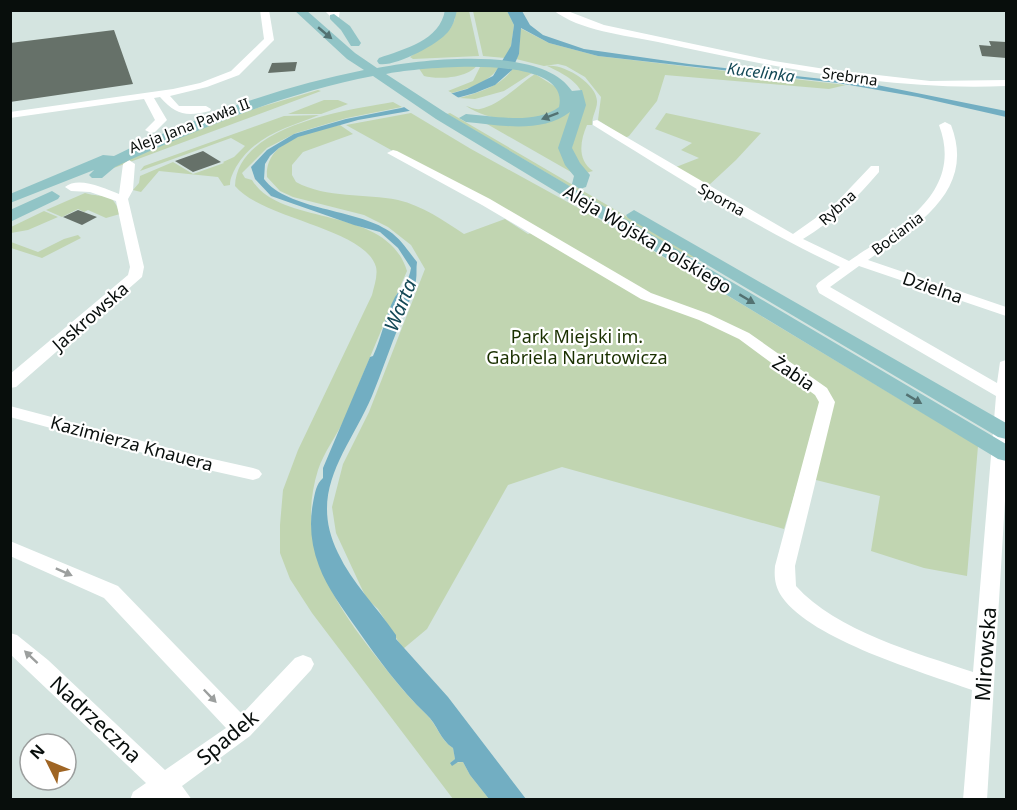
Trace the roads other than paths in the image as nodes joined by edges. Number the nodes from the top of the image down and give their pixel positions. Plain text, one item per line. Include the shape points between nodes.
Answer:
1 (264, 10) edge
2 (299, 10) edge
3 (316, 10) edge
4 (557, 10) edge
5 (332, 13) edge
6 (451, 15) edge
7 (346, 57) junction
8 (371, 66) junction
9 (551, 75) junction
10 (314, 76) junction
11 (1006, 83) edge
12 (338, 88) junction
13 (162, 93) junction
14 (407, 94) junction
15 (147, 95) junction
16 (253, 104) junction
17 (206, 109) junction
18 (10, 115) edge
19 (461, 115) junction
20 (597, 123) dead end
21 (945, 125) dead end
22 (151, 130) junction
23 (393, 153) dead end
24 (129, 164) junction
25 (875, 169) dead end
26 (97, 175) junction
27 (580, 184) junction
28 (71, 187) junction
29 (122, 199) junction
30 (11, 200) edge
31 (10, 217) edge
32 (794, 239) junction
33 (856, 264) junction
34 (1006, 312) edge
35 (1006, 365) edge
36 (10, 383) edge
37 (1006, 395) edge
38 (10, 411) edge
39 (1006, 432) edge
40 (1006, 454) edge
41 (253, 474) dead end
42 (10, 548) edge
43 (10, 640) edge
44 (303, 664) dead end
45 (982, 684) junction
46 (242, 729) junction
47 (172, 791) edge
48 (142, 800) edge
49 (975, 800) edge

1 - 13 street via 269,40 235,73 203,85
2 -> 7 main road, Aleja Wojska Polskiego
3 - 7 main road, Aleja Wojska Polskiego
4 - 11 street, Srebrna via 582,21 640,36 799,69 930,84
5 - 7 main road via 346,28
6 - 8 main road via 445,29 429,41
7 - 10 main road, Aleja Jana Pawła II
7 - 14 main road, Aleja Wojska Polskiego
7 - 19 main road, Aleja Wojska Polskiego via 421,90
8 - 9 main road via 488,59 523,63
8 - 16 main road, Aleja Jana Pawła II
9 - 16 main road via 495,63 428,64 366,73
9 -> 19 main road via 564,88 568,99 564,109 554,116 519,122
9 - 27 main road via 573,87 578,96 579,105 565,148 582,175
10 - 12 main road via 339,78
10 - 17 main road, Aleja Jana Pawła II
12 - 14 main road, Aleja Jana Pawła II via 372,87
12 - 24 main road, Aleja Jana Pawła II
13 - 15 street
13 - 17 street via 176,109
14 -> 40 main road, Aleja Wojska Polskiego
15 - 18 street
15 - 22 street via 161,120
16 - 26 main road via 154,144 101,169
16 - 30 main road, Aleja Jana Pawła II via 181,125
17 - 22 main road, Aleja Jana Pawła II
19 - 27 main road, Aleja Wojska Polskiego
20 - 32 street, Sporna via 708,192
21 - 33 street, Bociania via 950,138 948,179 938,197 921,217
22 - 30 main road, Aleja Jana Pawła II
23 - 45 street, Żabia via 486,202 646,296 744,336 824,394 827,402 785,566 784,581 789,593 802,606 845,631
24 - 26 main road, Aleja Jana Pawła II
24 - 29 street, Jaskrowska via 127,190
25 - 32 street, Rybna via 820,225
26 - 28 main road, Aleja Jana Pawła II
27 - 39 main road, Aleja Wojska Polskiego
28 - 29 street via 92,188
28 - 31 main road, Aleja Jana Pawła II
29 - 36 street, Jaskrowska via 137,267 135,277
32 - 33 street, Sporna
33 - 34 street, Dzielna
33 - 37 street, Bociania via 827,282 824,290
35 - 45 street, Mirowska
38 - 41 street, Kazimierza Knauera
42 -> 46 street via 111,592
47 -> 43 street, Nadrzeczna
44 - 46 street, Spadek
45 - 49 street, Mirowska
46 - 47 street, Spadek
47 - 48 street, Spadek

